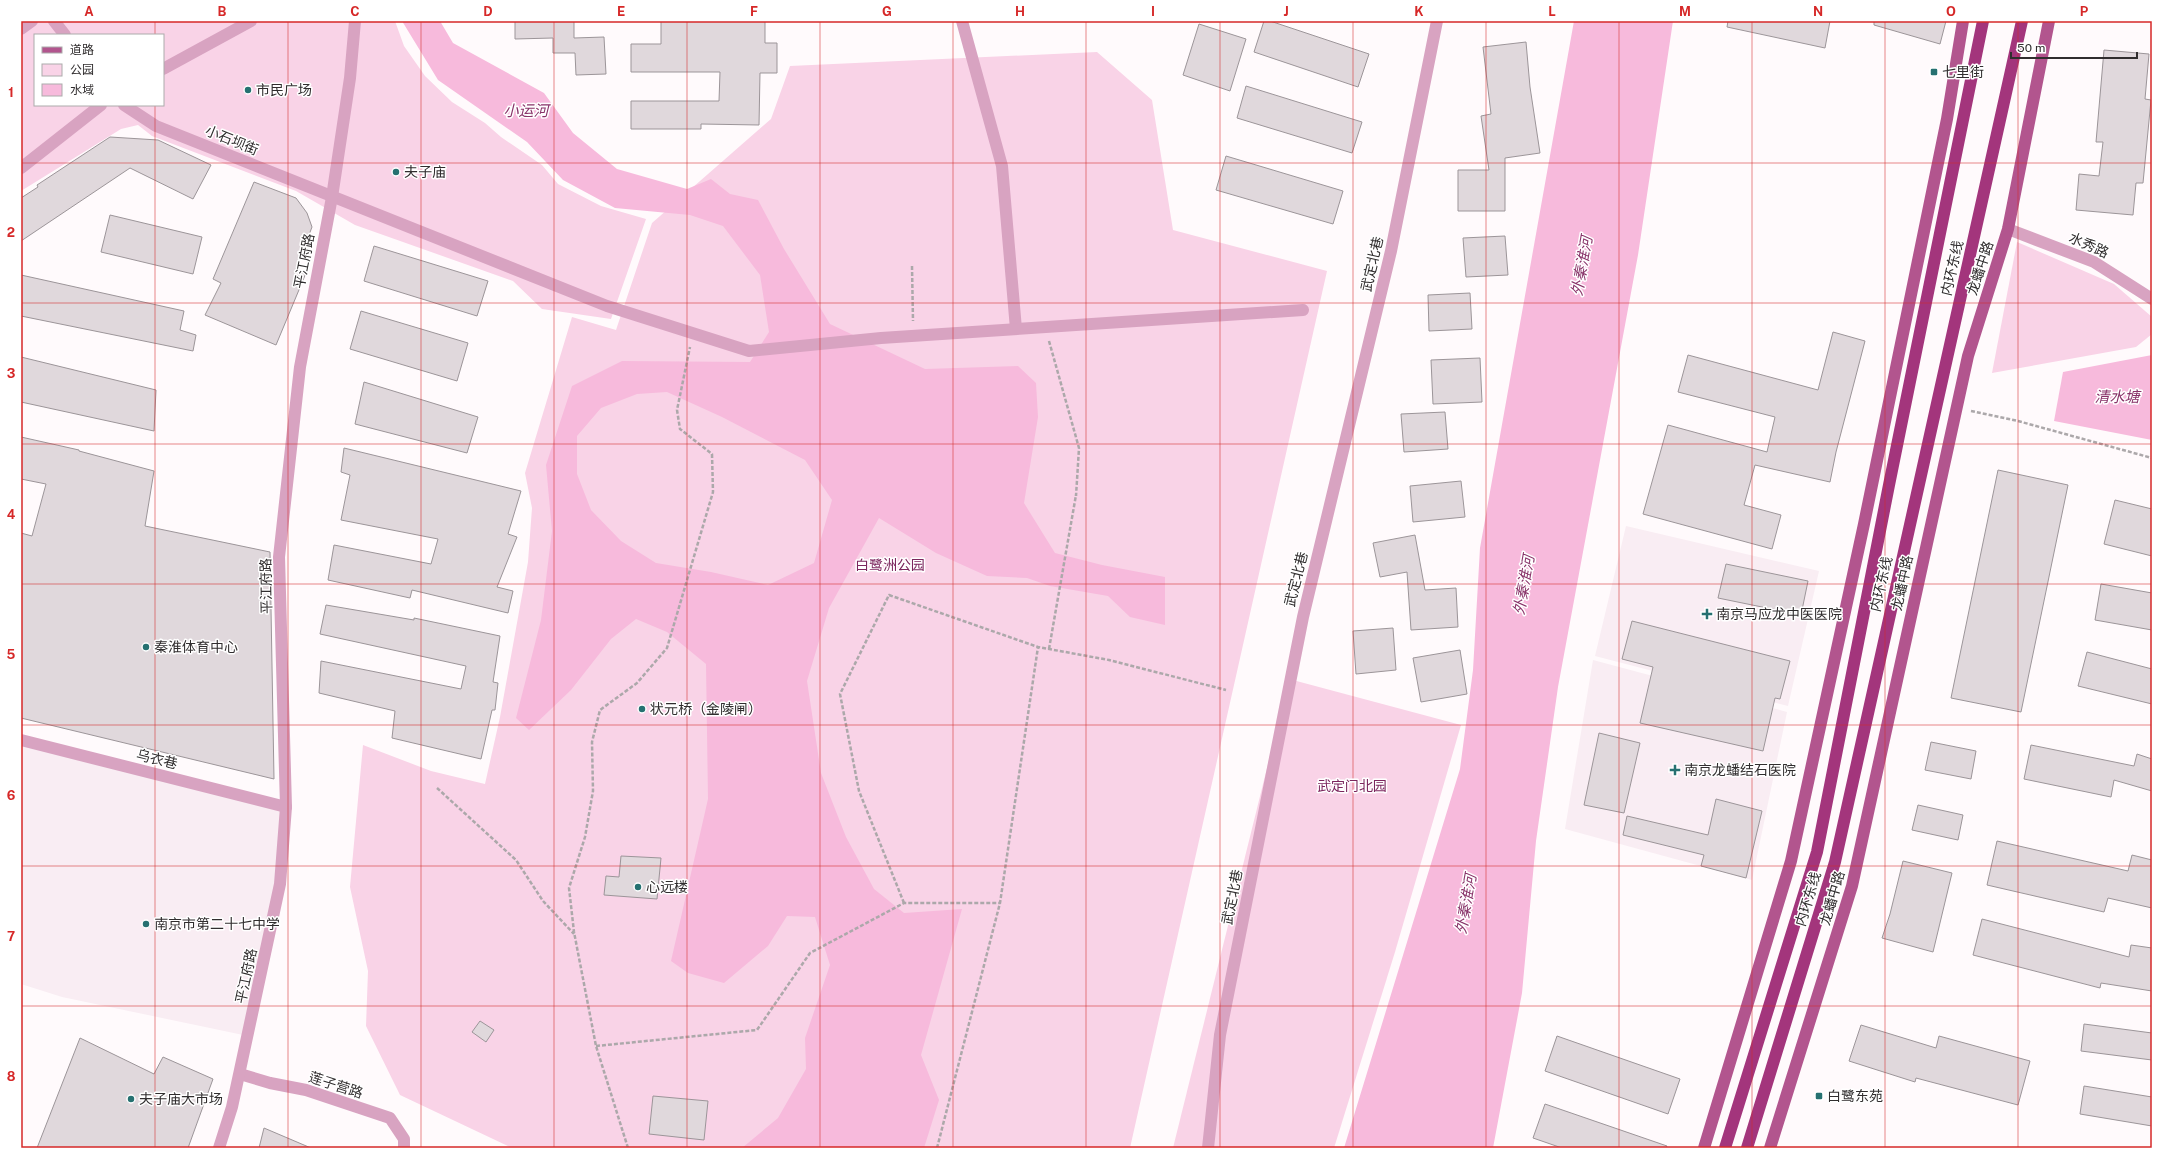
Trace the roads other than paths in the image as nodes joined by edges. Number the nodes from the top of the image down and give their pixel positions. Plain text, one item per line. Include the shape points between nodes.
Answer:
1 (32, 21) edge
2 (54, 21) edge
3 (251, 21) edge
4 (355, 21) edge
5 (962, 21) edge
6 (1437, 21) edge
7 (1963, 21) edge
8 (1983, 21) edge
9 (2022, 21) edge
10 (2049, 21) edge
11 (21, 29) edge
12 (64, 34) edge
13 (164, 68) edge
14 (100, 106) edge
15 (126, 106) edge
16 (21, 168) edge
17 (332, 197) junction
18 (2008, 229) junction
19 (2152, 299) edge
20 (1303, 310) dead end
21 (1016, 329) junction
22 (21, 740) edge
23 (286, 807) junction
24 (240, 1074) junction
25 (219, 1148) edge
26 (404, 1148) edge
27 (1208, 1148) edge
28 (1704, 1148) edge
29 (1725, 1148) edge
30 (1747, 1148) edge
31 (1770, 1148) edge

1 - 11 street
2 - 12 street
3 - 13 street
4 - 17 street, 平江府路 via 350,78
5 - 21 street via 1002,166
6 - 27 street, 武定北巷 via 1391,251 1303,617 1220,1035
7 - 28 main road via 1945,127 1864,524 1791,861
8 - 29 highway, 内环东线 via 1817,852
9 - 30 highway, 内环东线 via 1835,862
10 - 18 main road, 龙蟠中路
14 - 16 street
15 - 17 street, 小石坝街 via 156,126
17 - 21 street, 小石坝街 via 607,306 749,351 881,338
17 - 23 street, 平江府路 via 300,367 279,557
18 - 19 street, 水秀路 via 2094,262
18 - 31 main road, 龙蟠中路 via 1968,356 1852,886
20 - 21 street
22 - 23 street, 乌衣巷
23 - 24 street, 平江府路 via 280,884
24 - 25 street, 平江府路
24 - 26 street, 莲子营路 via 306,1090 390,1118 404,1140

